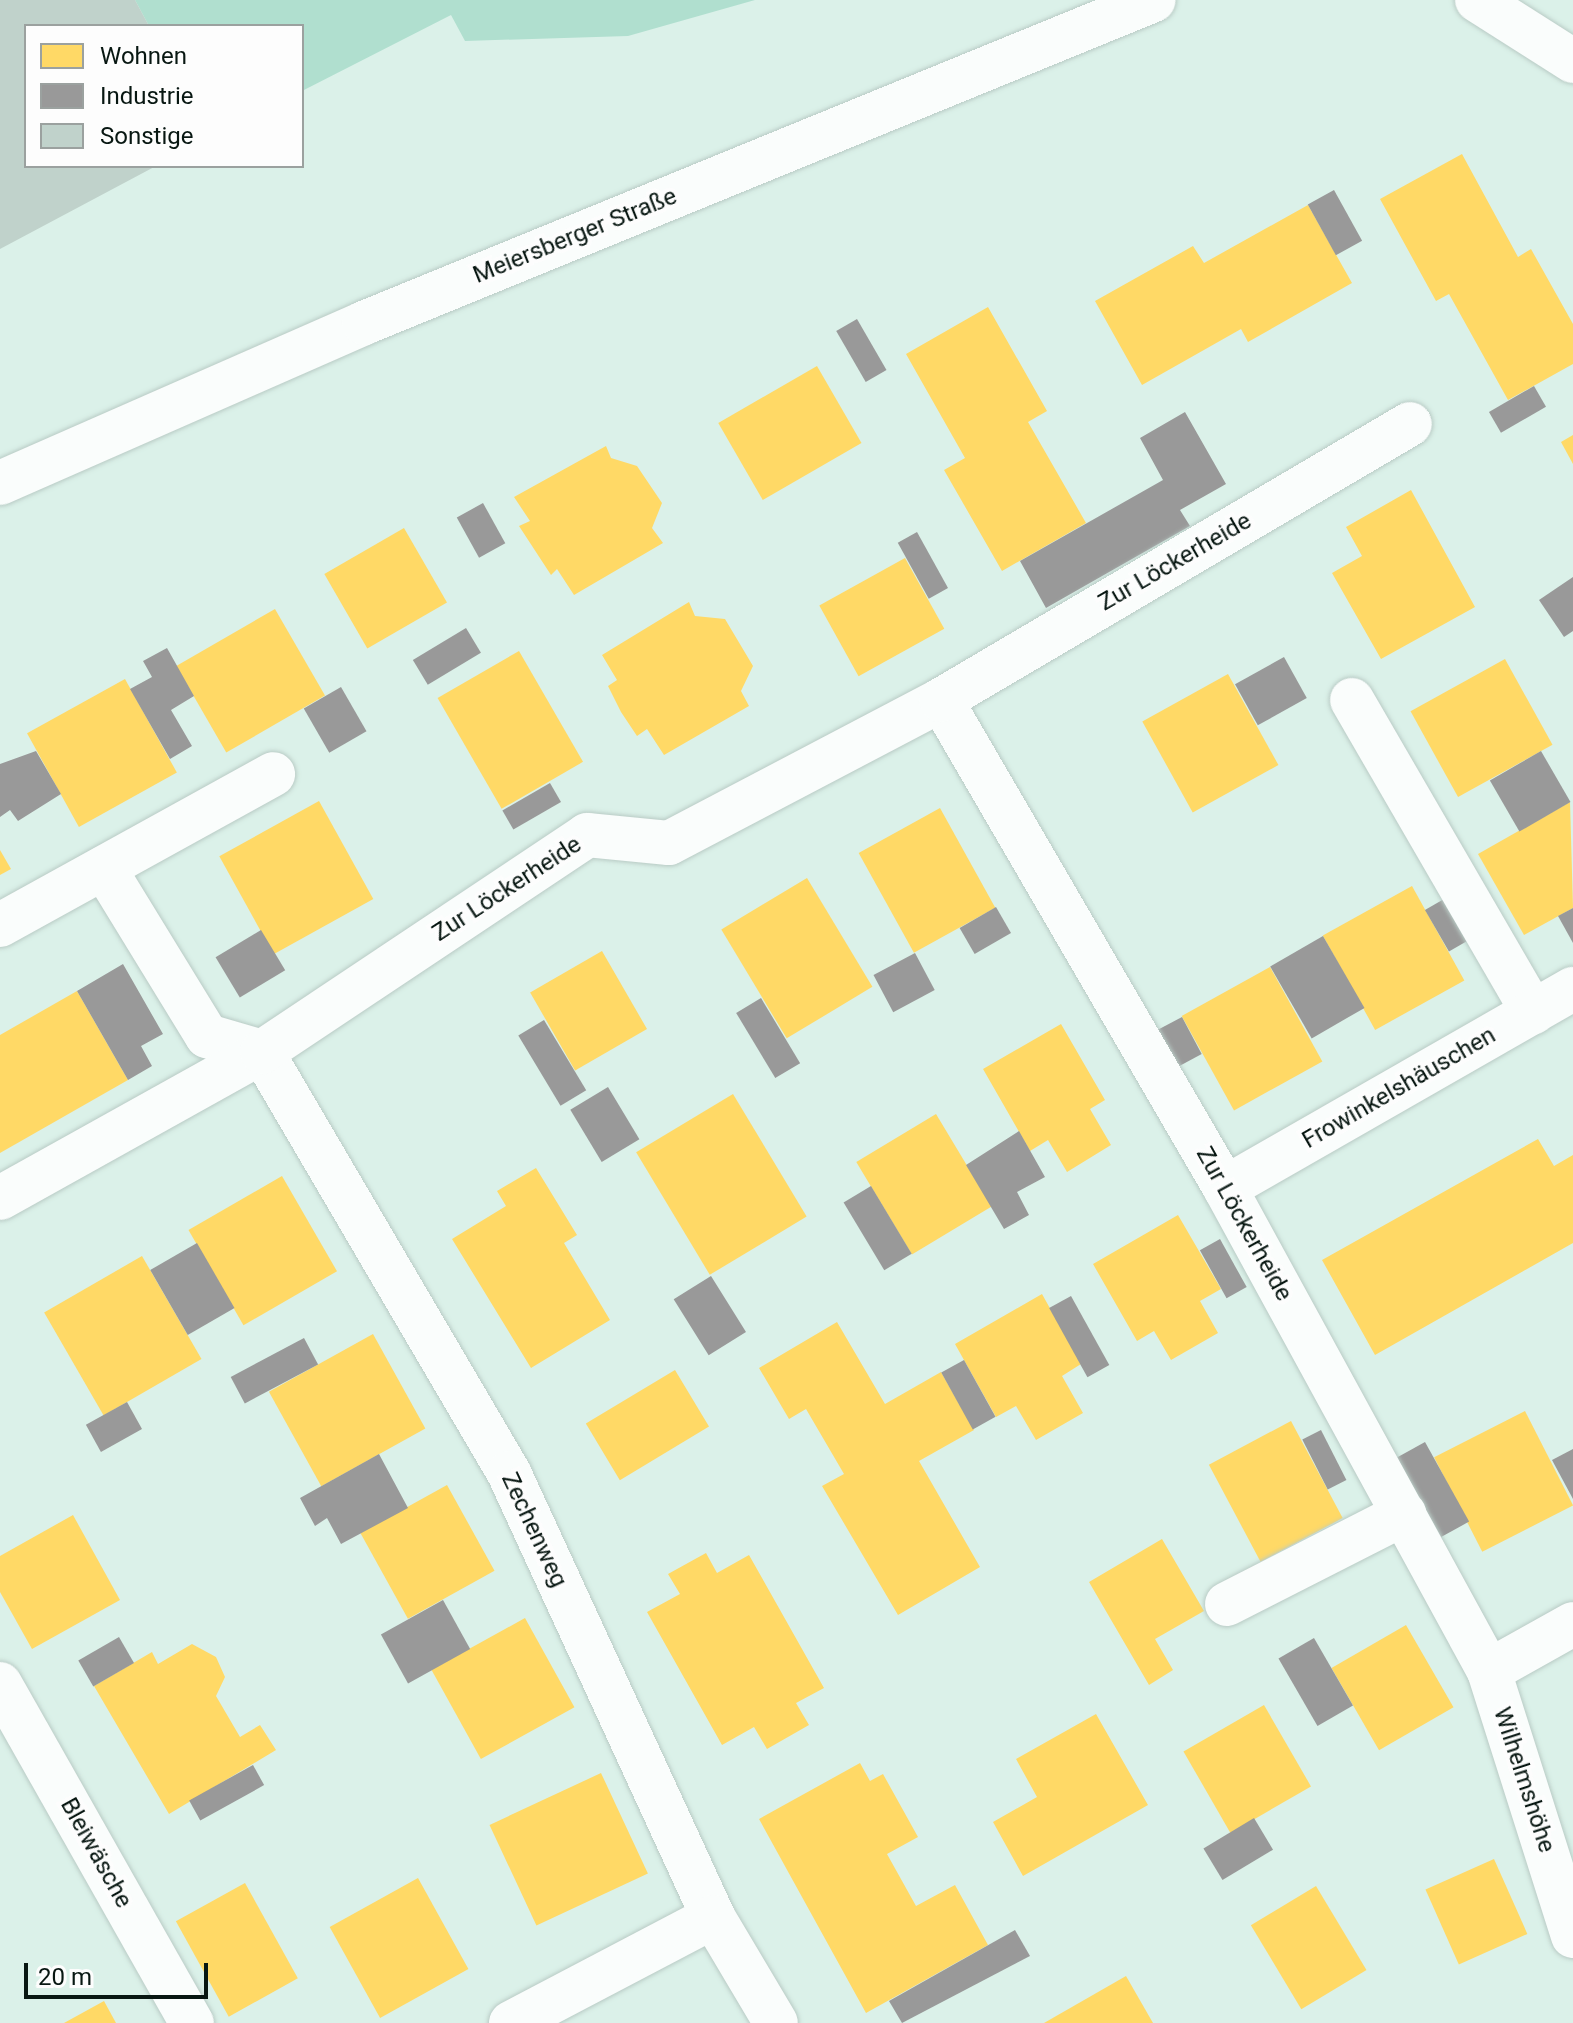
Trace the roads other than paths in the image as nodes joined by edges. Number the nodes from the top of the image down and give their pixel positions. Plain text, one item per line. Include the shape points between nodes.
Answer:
1 (1154, 0) edge
2 (1477, 0) edge
3 (1573, 61) edge
4 (1410, 424) dead end
5 (0, 483) edge
6 (941, 700) junction
7 (1352, 700) dead end
8 (273, 774) dead end
9 (104, 868) junction
10 (0, 925) edge
11 (1573, 989) edge
12 (1533, 1012) junction
13 (262, 1052) junction
14 (1225, 1188) junction
15 (0, 1198) edge
16 (1404, 1514) junction
17 (1227, 1604) dead end
18 (1573, 1624) edge
19 (1489, 1671) junction
20 (0, 1684) edge
21 (713, 1917) junction
22 (1573, 1936) edge
23 (192, 2023) edge
24 (511, 2023) edge
25 (776, 2023) edge

1 - 5 street, Meiersberger Straße via 364,323
2 - 3 street
4 - 6 street, Zur Löckerheide
6 - 13 street, Zur Löckerheide via 669,843 587,835
6 - 14 street, Zur Löckerheide
7 - 12 street
8 - 9 street
9 - 10 street
9 - 13 street via 207,1036
11 - 12 street, Frowinkelshäuschen
12 - 14 street, Frowinkelshäuschen
13 - 15 street, Zur Löckerheide
13 - 21 street, Zechenweg via 509,1473
14 - 16 street, Zur Löckerheide
16 - 17 street
16 - 19 street, Zur Löckerheide
18 - 19 street
19 - 22 street, Wilhelmshöhe
20 - 23 street, Bleiwäsche
21 - 24 street
21 - 25 street, Zechenweg

